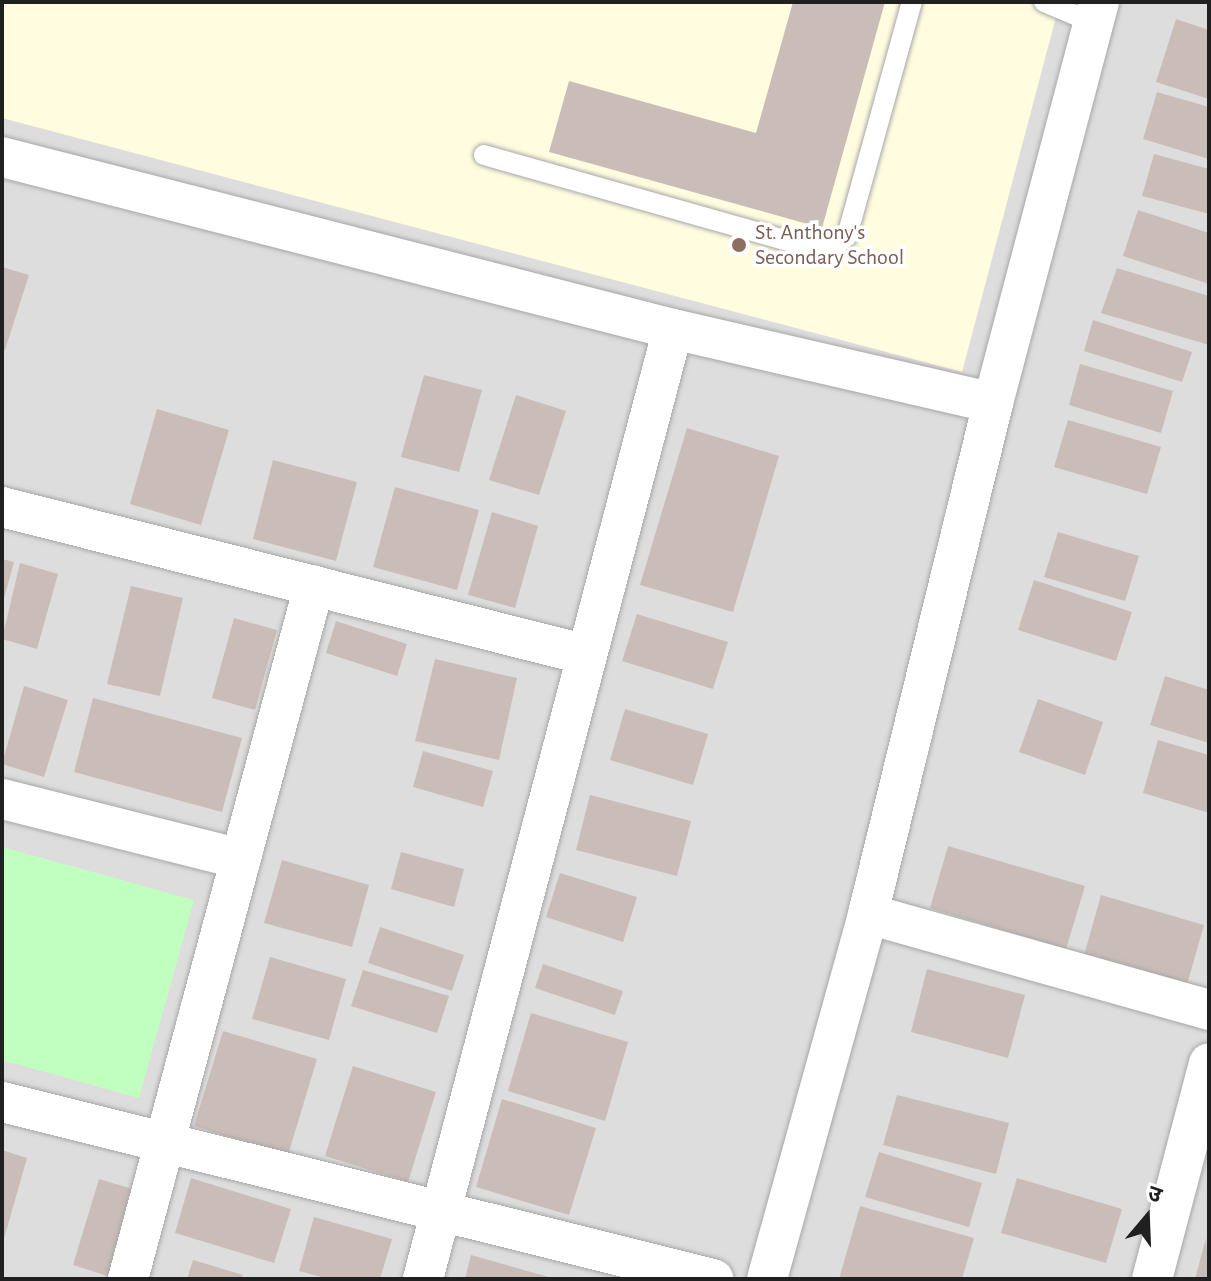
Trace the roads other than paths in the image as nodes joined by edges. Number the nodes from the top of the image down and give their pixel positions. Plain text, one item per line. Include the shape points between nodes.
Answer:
1 (912, 2) edge
2 (1044, 2) edge
3 (1096, 12) edge
4 (484, 155) dead end
5 (2, 157) edge
6 (673, 329) junction
7 (993, 403) junction
8 (2, 507) edge
9 (314, 586) junction
10 (587, 655) junction
11 (2, 799) edge
12 (241, 859) junction
13 (868, 914) junction
14 (1209, 1010) edge
15 (1209, 1063) edge
16 (2, 1102) edge
17 (165, 1143) junction
18 (441, 1214) junction
19 (128, 1279) edge
20 (423, 1279) edge
21 (713, 1279) edge
22 (767, 1279) edge
23 (1152, 1279) edge

1 - 4 lane via 847,236 827,252
2 - 3 lane
3 - 7 street
5 - 6 street
6 - 7 street
6 - 10 street
7 - 13 street
8 - 9 street
9 - 10 street
9 - 12 street
10 - 18 street
11 - 12 street
12 - 17 street
13 - 14 street
13 - 22 street
15 - 23 street
16 - 17 street
17 - 18 street
17 - 19 street
18 - 20 street
18 - 21 street

